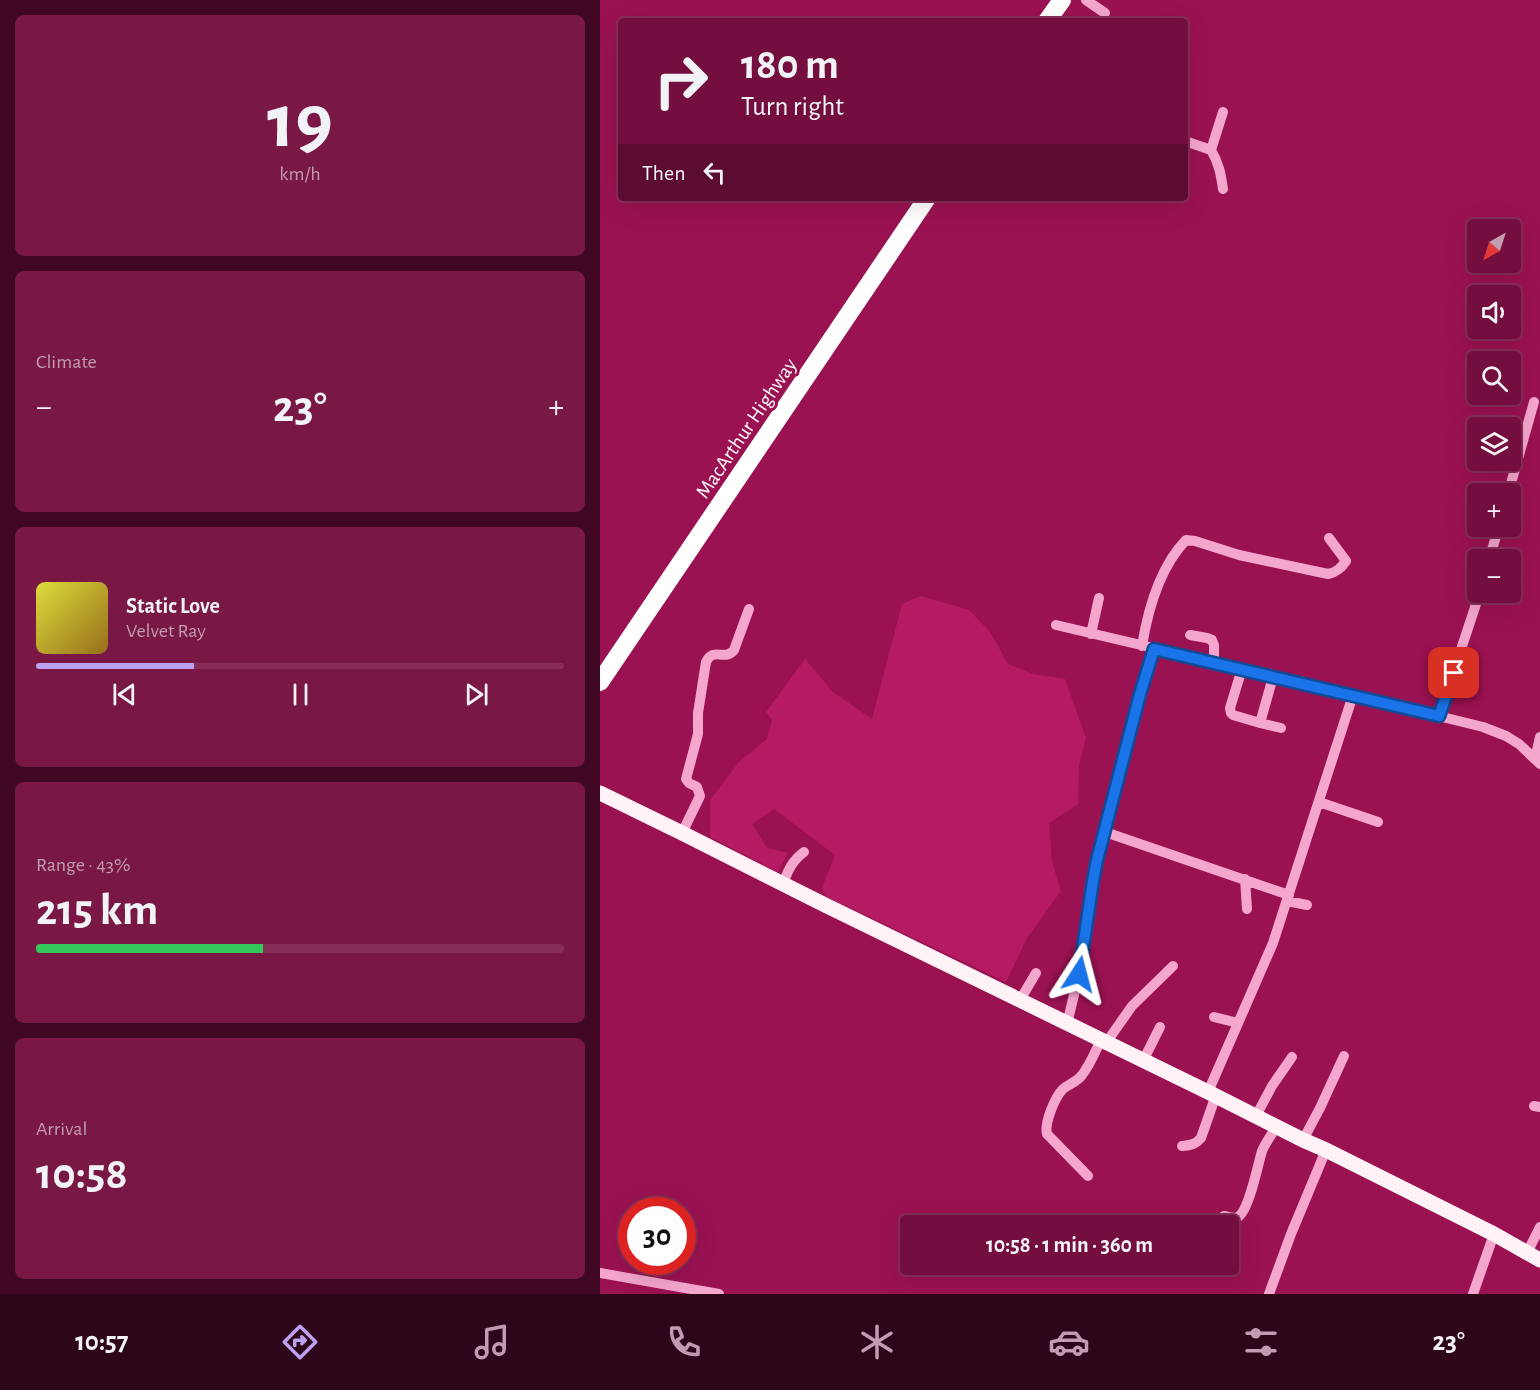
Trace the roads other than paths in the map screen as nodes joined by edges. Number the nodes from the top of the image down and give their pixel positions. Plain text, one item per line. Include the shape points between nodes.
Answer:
1 (1062, 0) edge
2 (1086, 0) edge
3 (1105, 13) dead end
4 (1049, 18) edge
5 (1223, 112) dead end
6 (1188, 142) edge
7 (1211, 150) junction
8 (1223, 189) dead end
9 (925, 201) edge
10 (1534, 402) dead end
11 (1511, 483) edge
12 (1329, 538) dead end
13 (1099, 598) dead end
14 (1476, 603) edge
15 (749, 609) dead end
16 (1056, 625) dead end
17 (1091, 634) junction
18 (1190, 635) dead end
19 (1142, 646) junction
20 (1154, 649) junction
21 (1214, 663) junction
22 (1242, 669) junction
23 (1274, 677) junction
24 (600, 682) edge
25 (1353, 695) junction
26 (1439, 716) junction
27 (1260, 723) junction
28 (1281, 728) dead end
29 (1540, 736) edge
30 (1538, 761) edge
31 (600, 793) edge
32 (1319, 802) junction
33 (1378, 822) dead end
34 (1105, 832) junction
35 (682, 833) junction
36 (804, 852) dead end
37 (1245, 879) junction
38 (783, 884) junction
39 (1288, 898) junction
40 (1307, 906) dead end
41 (1247, 909) dead end
42 (1173, 966) dead end
43 (1036, 973) dead end
44 (1020, 1000) junction
45 (1214, 1017) dead end
46 (1238, 1023) junction
47 (1067, 1024) junction
48 (1160, 1027) dead end
49 (1103, 1042) junction
50 (1344, 1056) dead end
51 (1292, 1057) dead end
52 (1143, 1061) junction
53 (1212, 1094) junction
54 (1256, 1116) junction
55 (1276, 1126) junction
56 (1303, 1140) junction
57 (1182, 1146) dead end
58 (1326, 1150) junction
59 (1088, 1176) dead end
60 (1239, 1217) edge
61 (1540, 1227) edge
62 (1494, 1234) junction
63 (1534, 1255) edge
64 (600, 1273) edge
65 (719, 1294) edge
66 (1269, 1294) edge
67 (1473, 1294) edge

1 - 4 highway
2 - 3 street
5 - 7 street
6 - 7 street
7 - 8 street via 1220,168
9 - 24 highway, MacArthur Highway
10 - 11 street
12 - 19 street via 1346,561 1328,574 1186,540 1158,586
13 - 17 street
14 - 26 street
15 - 35 street via 731,655 713,654 706,662 698,734 686,779 697,787 700,796
16 - 17 street
17 - 19 street
18 - 21 street via 1212,640
19 - 20 street
20 - 21 street
20 - 34 street
21 - 22 street
22 - 23 street
22 - 27 street via 1231,713
23 - 25 street
23 - 27 street
25 - 26 street
25 - 32 street
26 - 30 street via 1506,736
27 - 28 street
29 - 30 street
31 - 35 main road
32 - 33 street
32 - 39 street
34 - 37 street
34 - 47 street
35 - 38 main road
36 - 38 street via 792,864
37 - 39 street
37 - 41 street
38 - 44 main road
39 - 40 street
39 - 46 street
42 - 49 street via 1132,1006
43 - 44 street
44 - 47 main road
45 - 46 street
46 - 53 street
47 - 49 main road
48 - 52 street
49 - 52 main road
49 - 59 street via 1082,1075 1057,1097 1045,1128
50 - 56 street
51 - 54 street
52 - 53 main road
53 - 54 main road
53 - 57 street via 1201,1138
54 - 55 main road
55 - 56 main road
55 - 60 street via 1263,1149
56 - 58 main road
58 - 62 main road
58 - 66 street
61 - 63 street
62 - 63 main road
62 - 67 street
64 - 65 street

